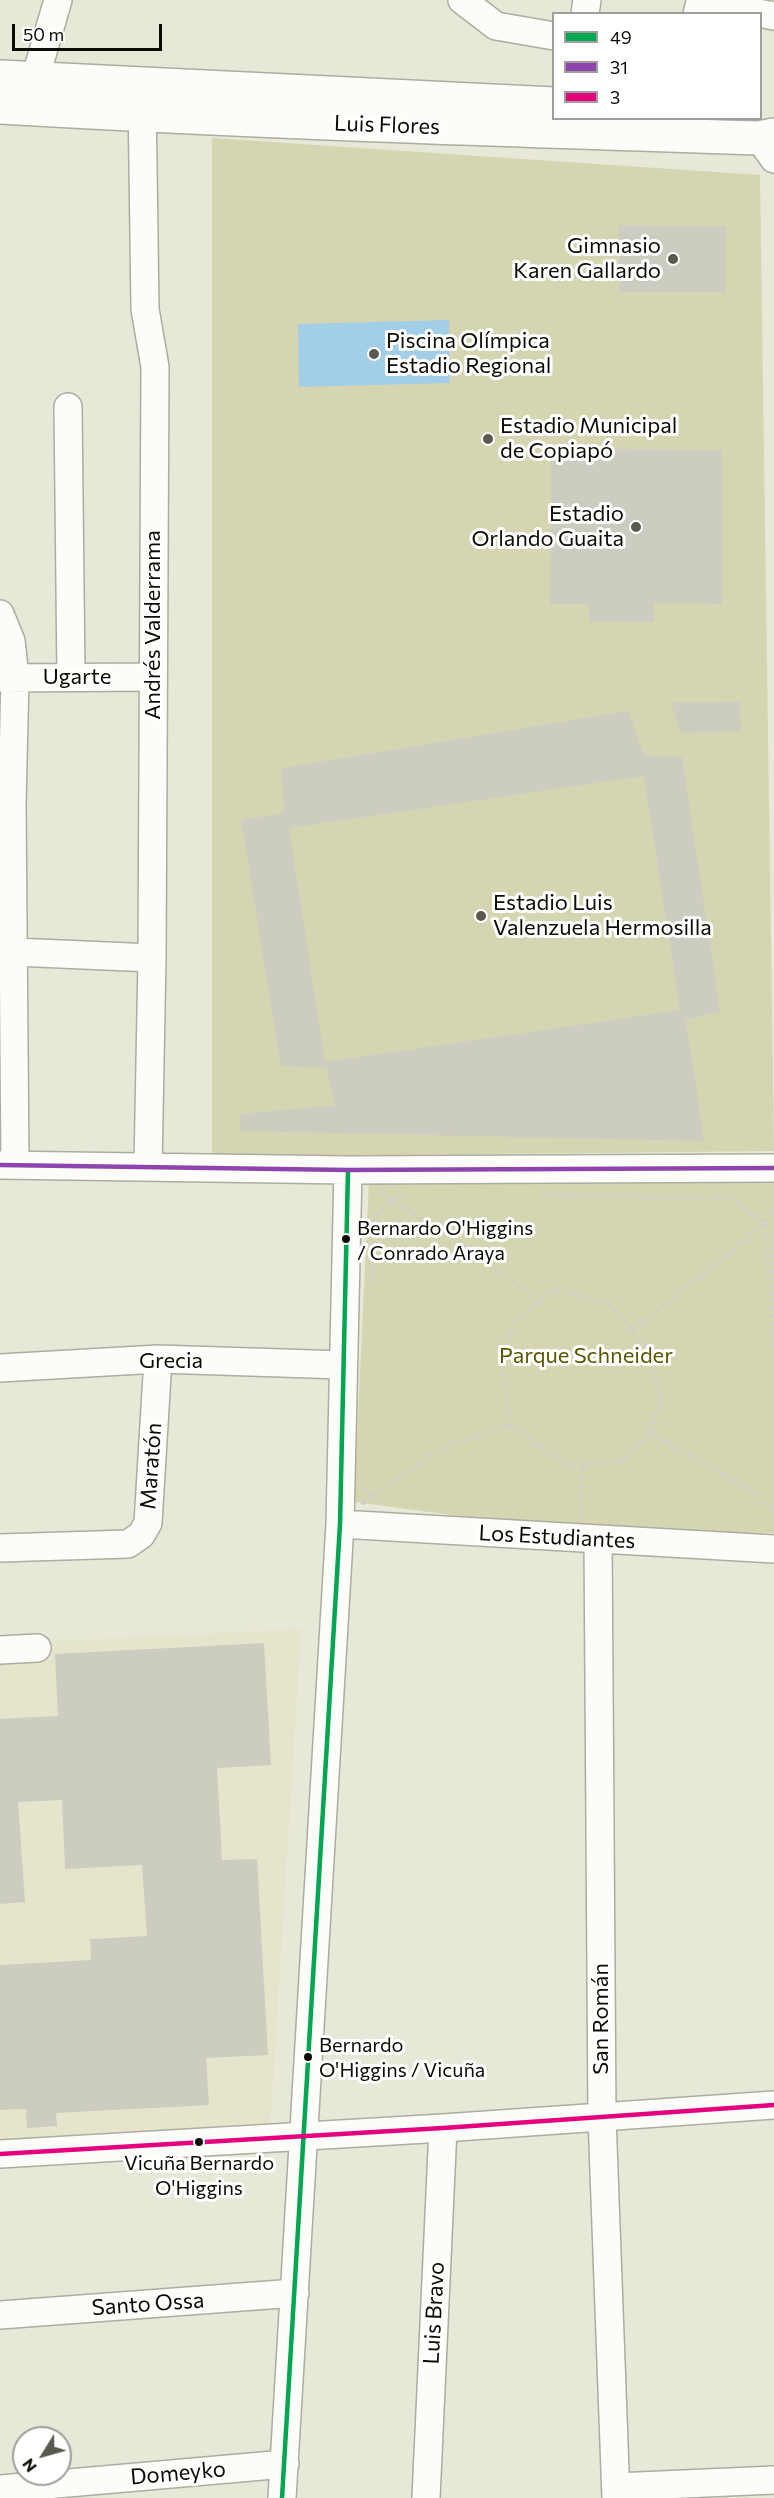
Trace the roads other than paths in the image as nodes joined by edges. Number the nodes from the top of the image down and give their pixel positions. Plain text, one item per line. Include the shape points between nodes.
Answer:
1 (58, 0) edge
2 (462, 0) edge
3 (698, 12) edge
4 (753, 12) edge
5 (552, 36) edge
6 (0, 76) edge
7 (35, 79) junction
8 (142, 100) junction
9 (552, 104) edge
10 (0, 107) edge
11 (575, 125) edge
12 (768, 134) edge
13 (68, 407) dead end
14 (0, 614) edge
15 (153, 676) junction
16 (7, 677) edge
17 (71, 677) junction
18 (6, 804) edge
19 (15, 952) junction
20 (152, 958) junction
21 (8, 1010) edge
22 (8, 1165) edge
23 (148, 1167) junction
24 (774, 1168) edge
25 (348, 1170) junction
26 (158, 1359) junction
27 (343, 1365) junction
28 (0, 1368) edge
29 (340, 1524) junction
30 (598, 1539) junction
31 (0, 1548) edge
32 (774, 1549) edge
33 (37, 1648) dead end
34 (0, 1650) edge
35 (774, 2105) edge
36 (602, 2117) junction
37 (443, 2128) junction
38 (305, 2135) junction
39 (0, 2154) edge
40 (295, 2293) junction
41 (0, 2315) edge
42 (285, 2464) junction
43 (774, 2480) edge
44 (0, 2489) edge
45 (616, 2492) edge
46 (282, 2498) edge
47 (426, 2498) edge

1 - 7 street
2 - 5 street via 496,26
3 - 4 street via 700,2
6 - 7 main road, Luis Flores
7 - 8 main road, Luis Flores
8 - 9 main road, Luis Flores
8 - 10 main road, Luis Flores
8 - 11 main road, Luis Flores
8 - 15 street, Andrés Valderrama via 145,309 155,367
11 - 12 main road, Luis Flores
13 - 17 street
14 - 16 street via 12,641
15 - 17 street, Ugarte
15 - 20 street, Andrés Valderrama
16 - 17 street, Ugarte
16 - 18 street
18 - 19 street
19 - 20 street
19 - 21 street
20 - 23 street, Andrés Valderrama
21 - 22 street
22 - 23 street
23 - 25 street
24 - 25 street
25 - 27 street
26 - 27 street, Grecia
26 - 28 street, Grecia
26 - 31 street, Maratón via 148,1523 141,1535 128,1544
27 - 29 street
29 - 30 street, Los Estudiantes
29 - 38 street
30 - 32 street, Los Estudiantes
30 - 36 street, San Román
33 - 34 street
35 - 36 street
36 - 37 street
36 - 45 street, San Román
37 - 38 street
37 - 47 street, Luis Bravo
38 - 39 street
38 - 40 street
40 - 41 street, Santo Ossa
40 - 42 street
42 - 44 street, Domeyko
42 - 46 street
43 - 45 street

